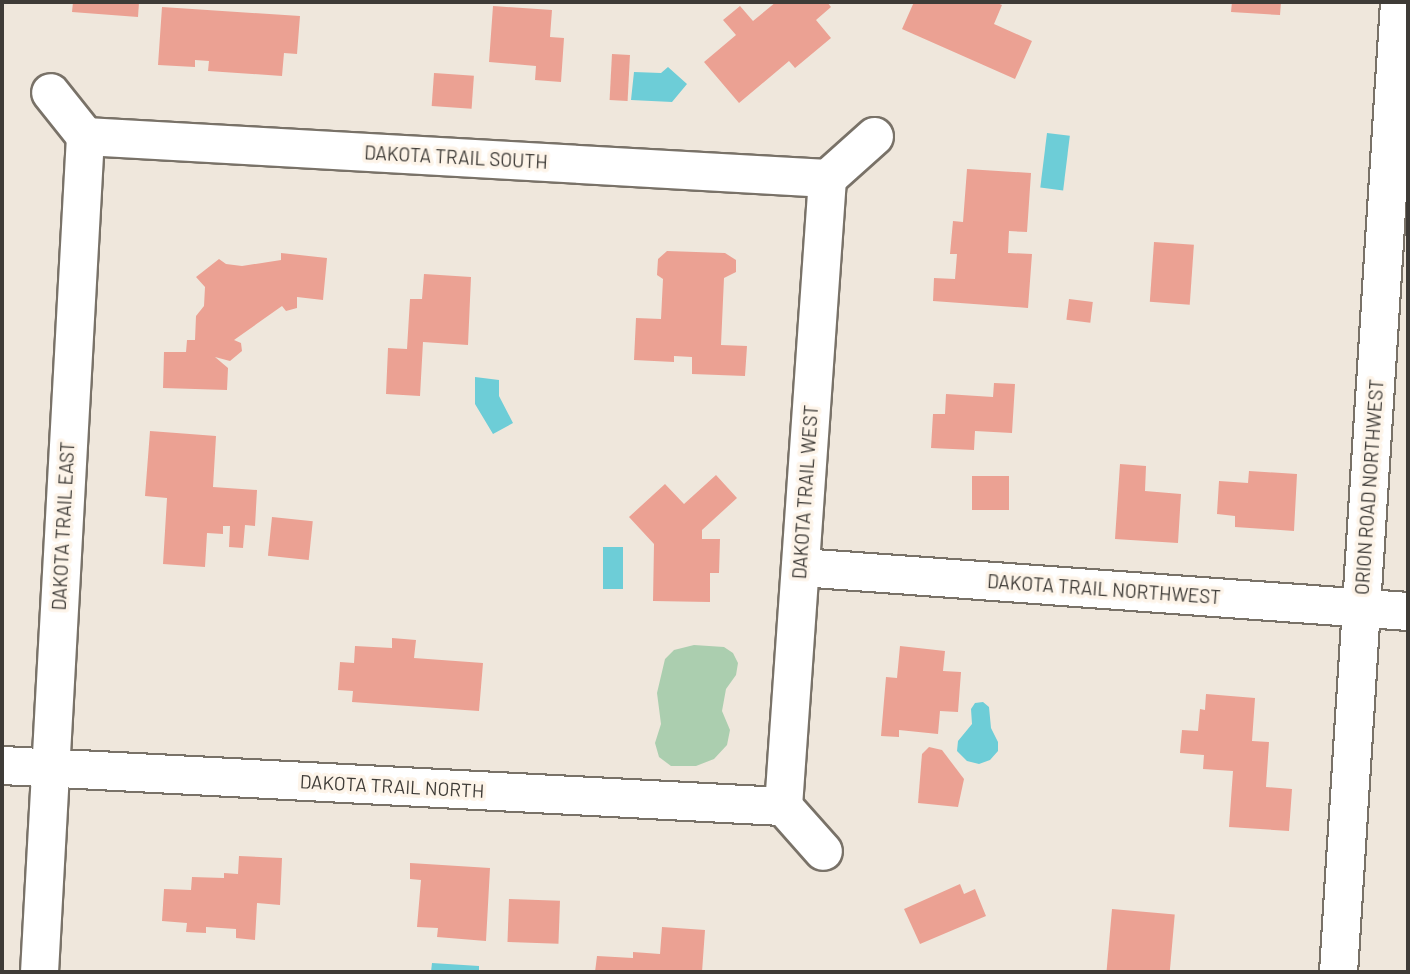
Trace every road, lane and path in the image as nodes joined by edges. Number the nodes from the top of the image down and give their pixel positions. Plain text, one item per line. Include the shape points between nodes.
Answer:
1 (1399, 2) edge
2 (50, 92) dead end
3 (85, 136) junction
4 (874, 136) dead end
5 (827, 178) junction
6 (800, 567) junction
7 (1362, 607) junction
8 (1408, 611) edge
9 (2, 765) edge
10 (49, 768) junction
11 (783, 806) junction
12 (823, 851) dead end
13 (39, 972) edge
14 (1338, 972) edge

1 - 7 street, ORION ROAD NORTHWEST
2 - 3 street
3 - 5 street, DAKOTA TRAIL SOUTH
3 - 10 street, DAKOTA TRAIL EAST
4 - 5 street
5 - 6 street, DAKOTA TRAIL WEST
6 - 7 street, DAKOTA TRAIL NORTHWEST
6 - 11 street, DAKOTA TRAIL WEST
7 - 8 street, DAKOTA TRAIL NORTHWEST
7 - 14 street, ORION ROAD NORTHWEST
9 - 10 street, DAKOTA TRAIL NORTH
10 - 11 street, DAKOTA TRAIL NORTH
10 - 13 street, DAKOTA TRAIL EAST
11 - 12 street

